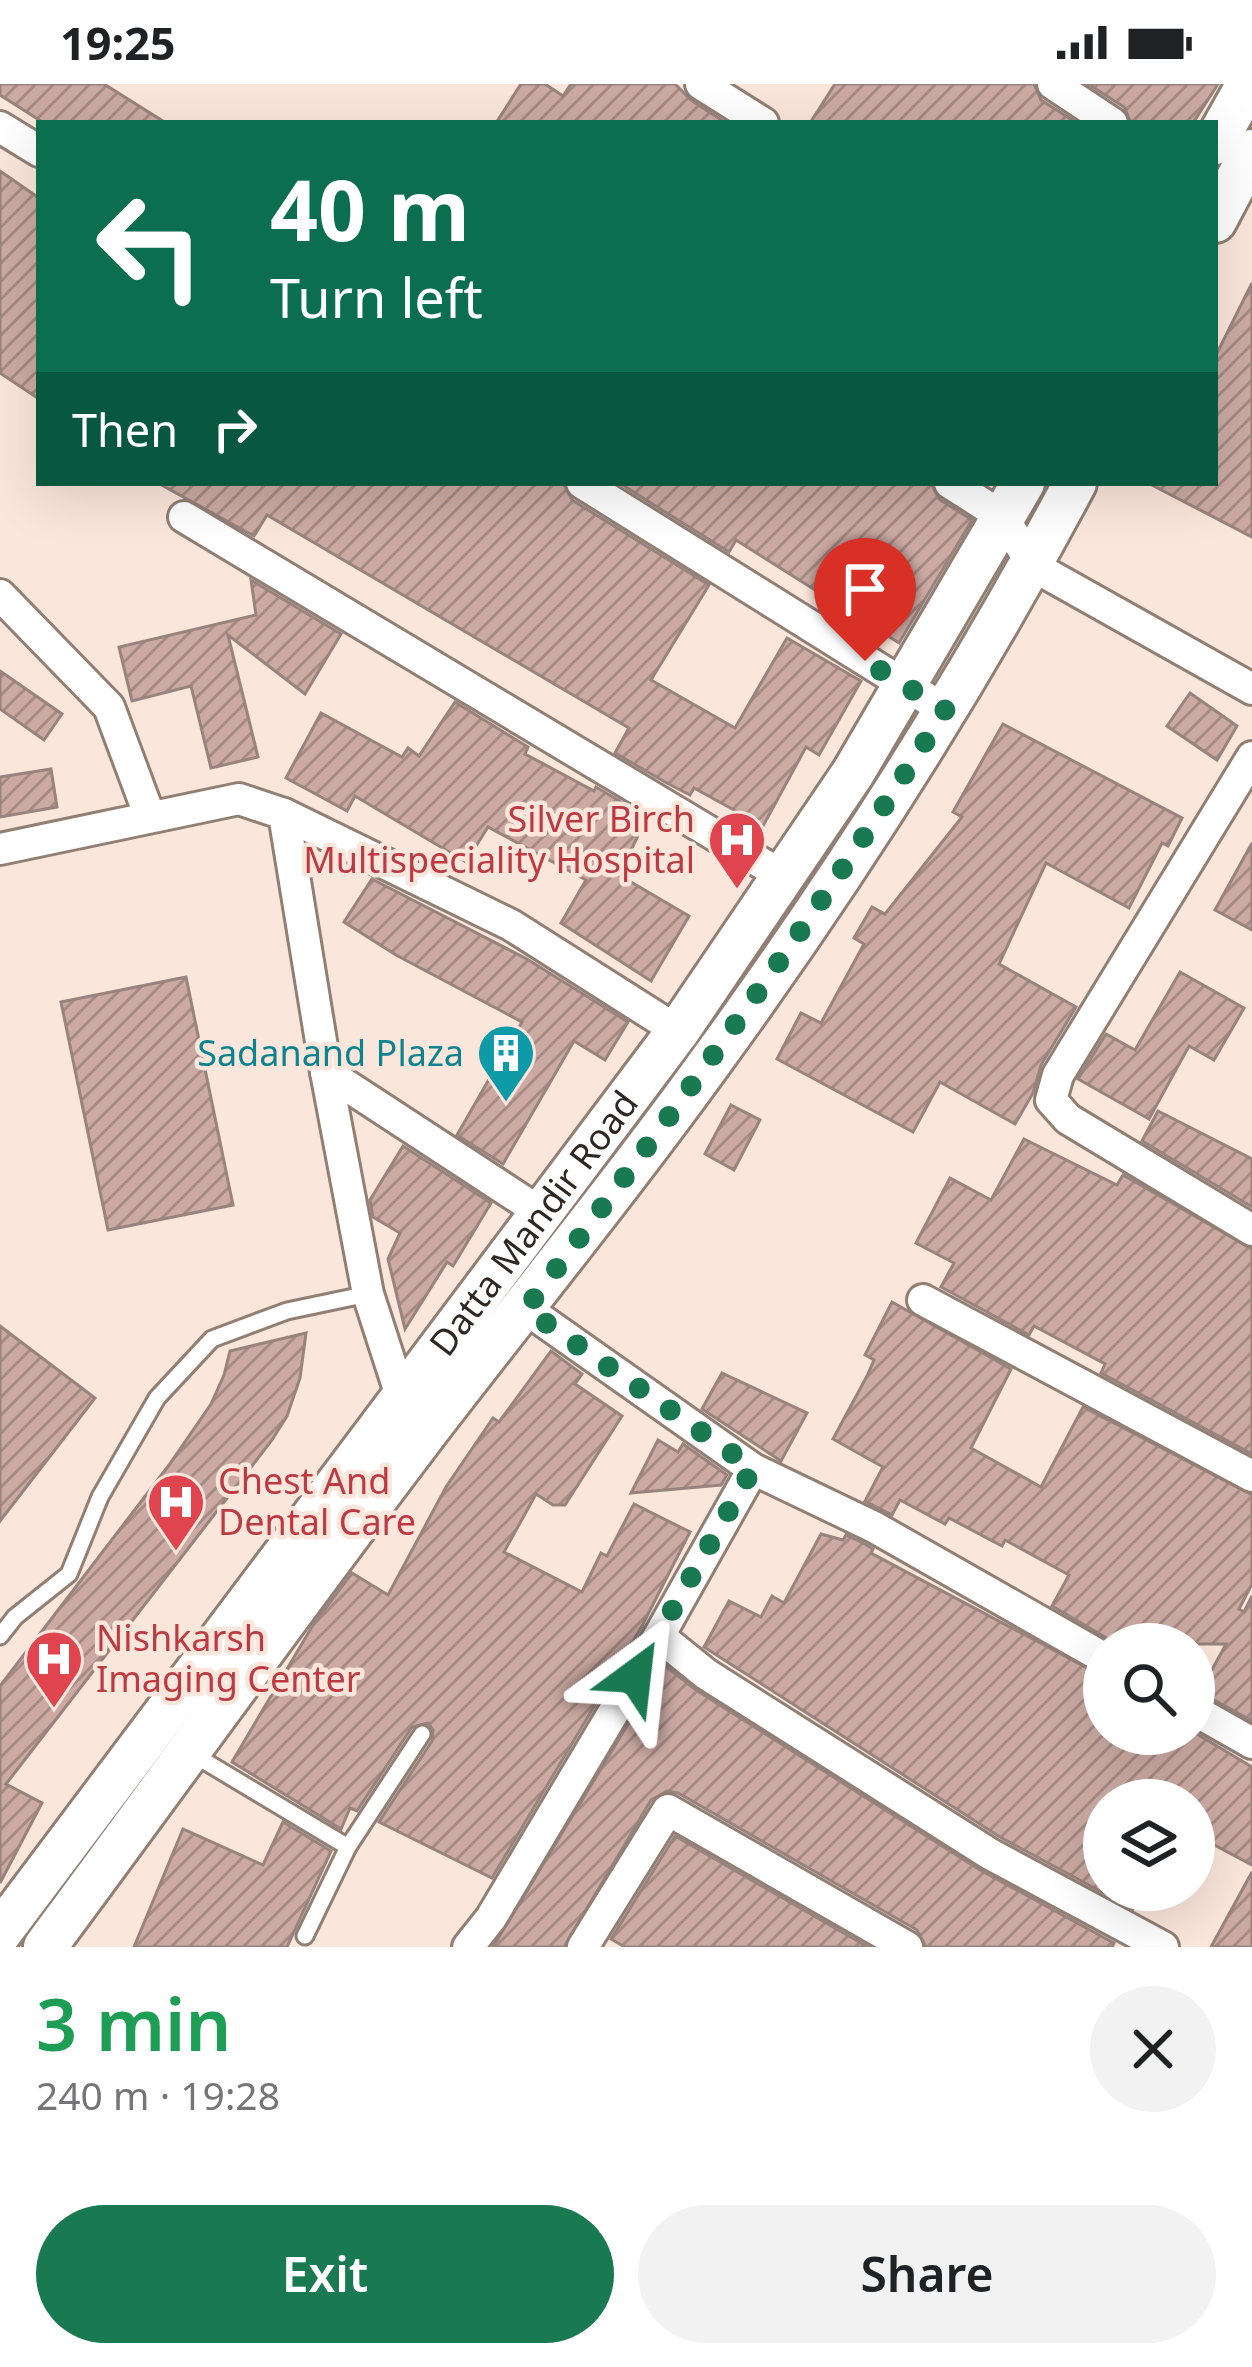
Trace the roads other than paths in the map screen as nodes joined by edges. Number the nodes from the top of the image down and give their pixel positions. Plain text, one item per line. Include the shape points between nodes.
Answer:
1 (700, 84) edge
2 (1053, 84) edge
3 (1248, 84) edge
4 (758, 120) edge
5 (1107, 120) edge
6 (0, 128) edge
7 (36, 149) edge
8 (1242, 153) edge
9 (1218, 213) edge
10 (587, 486) edge
11 (961, 486) edge
12 (1073, 486) edge
13 (1013, 500) edge
14 (184, 517) dead end
15 (1033, 566) junction
16 (0, 595) edge
17 (905, 687) junction
18 (1252, 689) edge
19 (945, 710) junction
20 (1252, 757) edge
21 (284, 814) junction
22 (150, 817) junction
23 (0, 849) edge
24 (783, 876) junction
25 (679, 1030) junction
26 (326, 1072) junction
27 (540, 1212) junction
28 (1252, 1230) edge
29 (368, 1294) junction
30 (923, 1300) dead end
31 (526, 1309) junction
32 (418, 1410) junction
33 (753, 1468) junction
34 (1252, 1476) edge
35 (0, 1636) edge
36 (659, 1636) junction
37 (1083, 1646) edge
38 (1215, 1722) edge
39 (422, 1734) dead end
40 (1252, 1743) edge
41 (189, 1752) junction
42 (348, 1847) junction
43 (0, 1933) edge
44 (305, 1936) dead end
45 (45, 1947) edge
46 (469, 1947) edge
47 (583, 1947) edge
48 (907, 1947) edge
49 (1163, 1947) edge

1 - 4 street
2 - 5 street
3 - 8 main road
6 - 7 street
8 - 9 main road
10 - 17 street
11 - 13 street
12 - 15 main road, Datta Mandir Road
13 - 15 street
13 - 17 main road, Datta Mandir Road
14 - 24 street
15 - 18 street
15 - 19 main road, Datta Mandir Road
16 - 22 street via 109,706
17 - 19 street
17 - 24 main road, Datta Mandir Road
19 - 31 main road, Datta Mandir Road via 715,1057
20 - 28 street via 1058,1075 1051,1100 1068,1119
21 - 22 street via 239,799
21 - 25 street via 512,925
21 - 26 street
22 - 23 street
24 - 25 main road, Datta Mandir Road
25 - 27 main road, Datta Mandir Road
26 - 27 street
26 - 29 street
27 - 32 main road, Datta Mandir Road
29 - 32 street
29 - 35 lane via 287,1311 212,1340 157,1398 100,1497 69,1574
30 - 34 street
31 - 32 main road, Datta Mandir Road
31 - 33 street
32 - 41 main road, Datta Mandir Road
32 - 43 main road, Datta Mandir Road
33 - 36 street
33 - 37 street
36 - 46 street
36 - 49 street via 706,1675 990,1854
38 - 40 street
39 - 42 lane
41 - 42 lane
41 - 45 main road, Datta Mandir Road
42 - 44 lane
47 - 48 street via 668,1810

